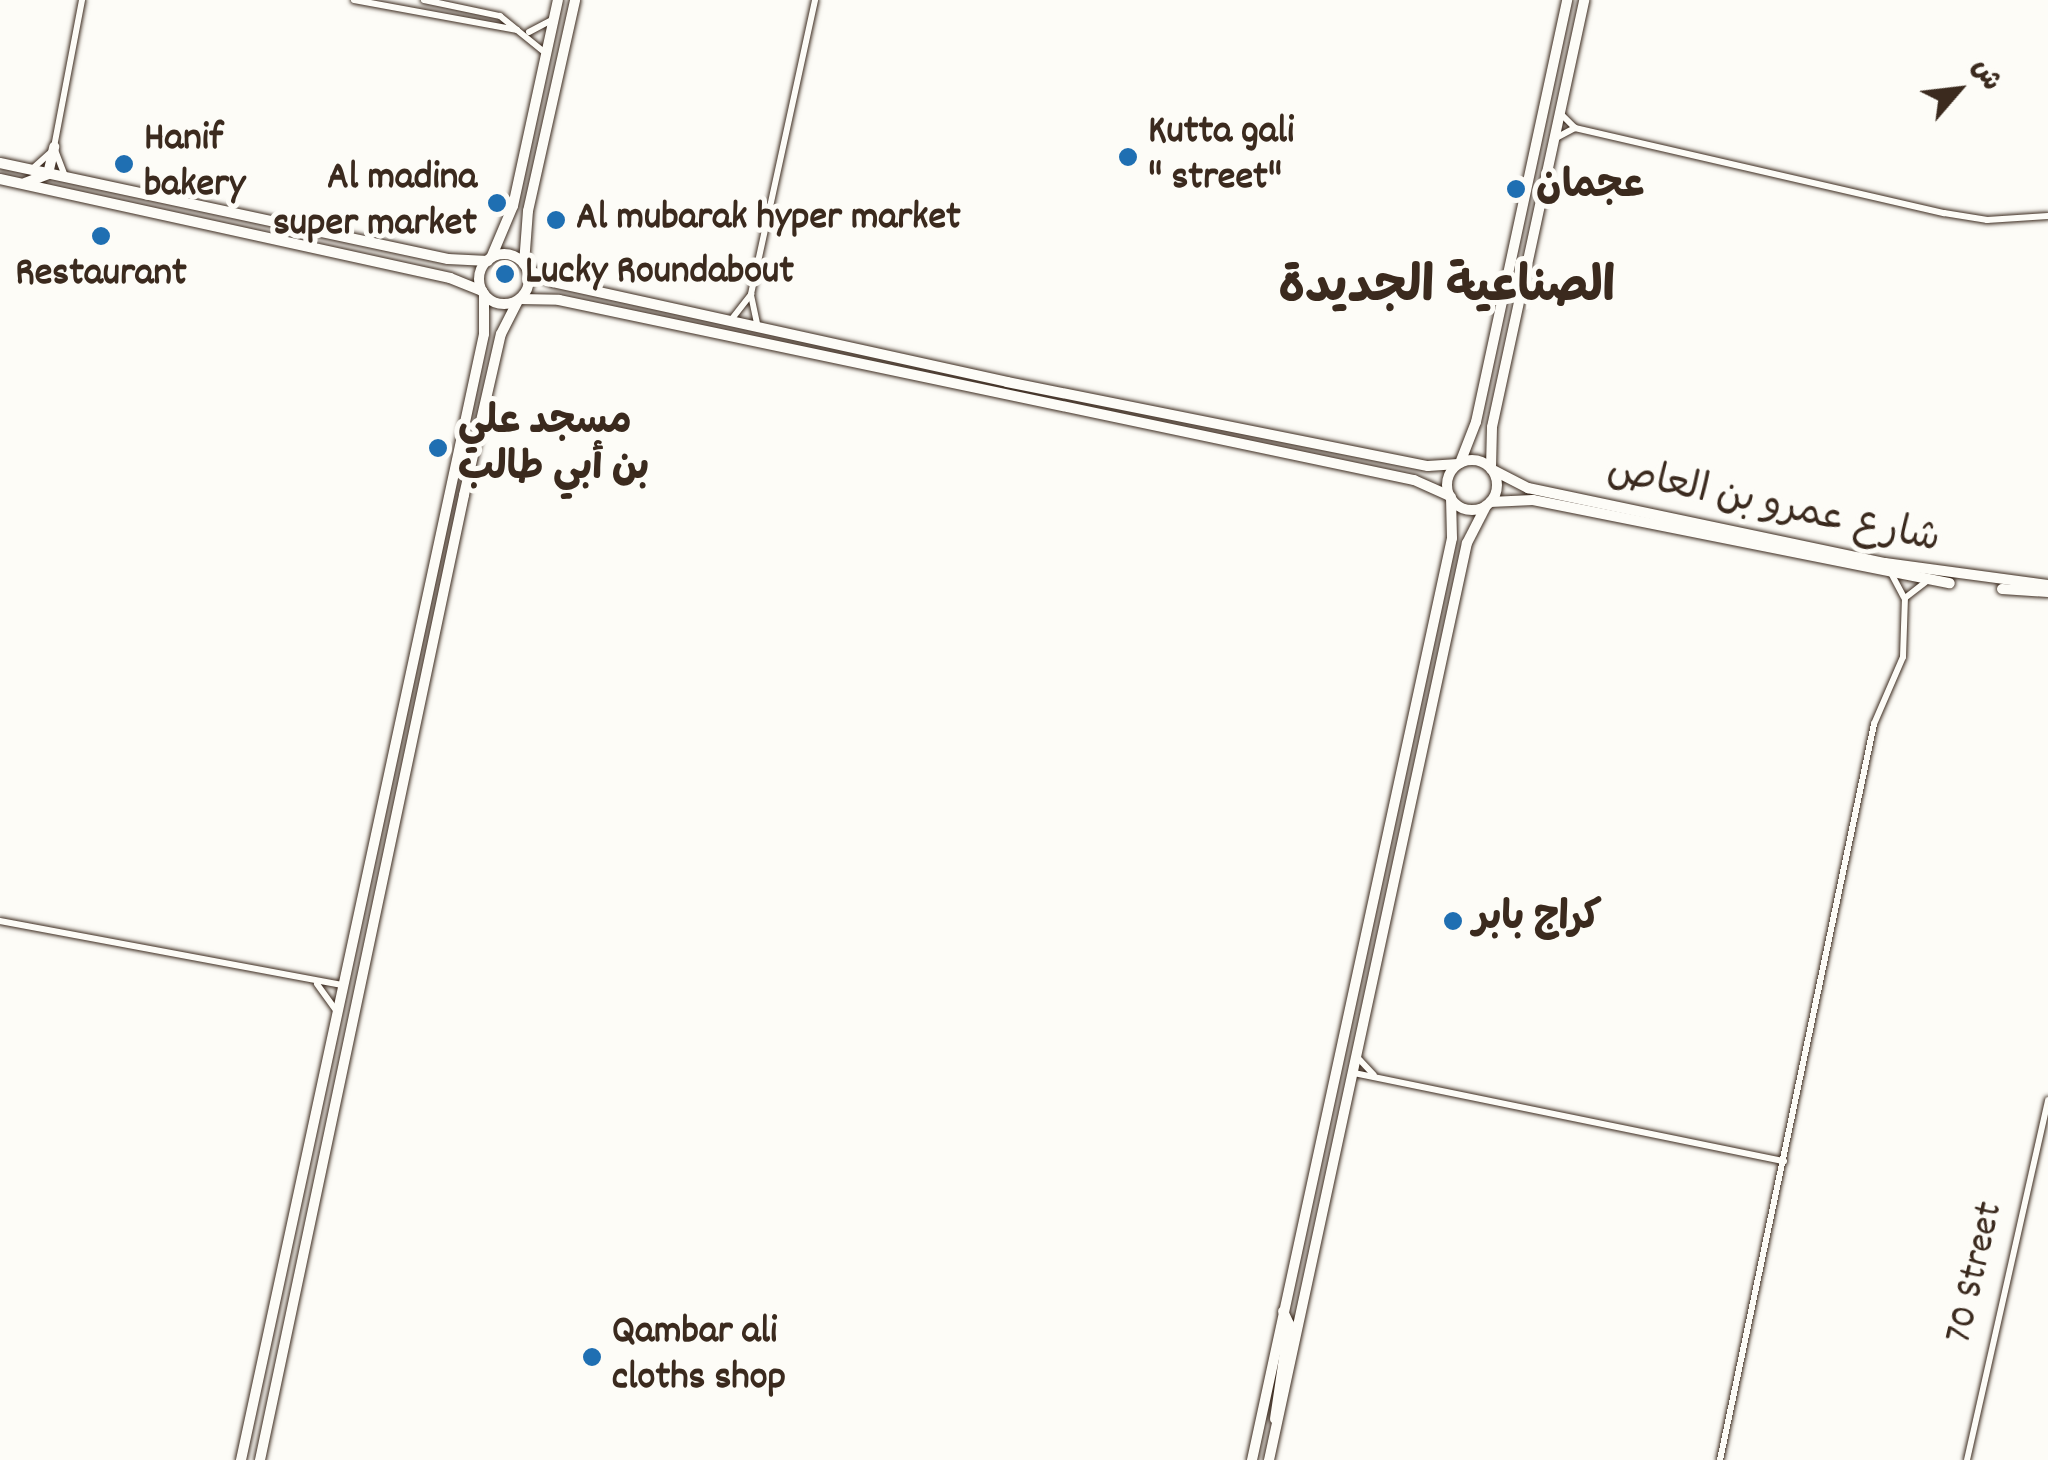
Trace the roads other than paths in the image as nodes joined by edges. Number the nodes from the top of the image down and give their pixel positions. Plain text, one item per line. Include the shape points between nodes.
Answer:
1 (82, 0) edge
2 (354, 0) edge
3 (424, 0) edge
4 (558, 0) edge
5 (574, 0) edge
6 (815, 0) edge
7 (1567, 0) edge
8 (1582, 0) edge
9 (555, 15) junction
10 (517, 30) junction
11 (528, 32) junction
12 (546, 58) junction
13 (1559, 109) junction
14 (1576, 128) junction
15 (1552, 141) junction
16 (54, 147) junction
17 (0, 164) edge
18 (32, 170) junction
19 (48, 174) junction
20 (66, 177) junction
21 (0, 179) edge
22 (24, 184) junction
23 (2048, 216) edge
24 (490, 259) junction
25 (525, 266) junction
26 (483, 292) junction
27 (750, 294) junction
28 (519, 300) junction
29 (728, 321) junction
30 (759, 328) junction
31 (938, 365) junction
32 (902, 374) junction
33 (1007, 382) junction
34 (976, 391) junction
35 (1459, 463) junction
36 (1491, 468) junction
37 (1450, 496) junction
38 (1488, 504) junction
39 (1890, 571) junction
40 (1930, 580) junction
41 (2048, 589) edge
42 (1905, 598) junction
43 (0, 921) edge
44 (355, 935) junction
45 (362, 970) junction
46 (316, 983) junction
47 (342, 985) junction
48 (337, 1011) junction
49 (1350, 1017) junction
50 (348, 1030) junction
51 (1358, 1058) junction
52 (1354, 1074) junction
53 (1375, 1076) junction
54 (2048, 1100) edge
55 (1784, 1161) junction
56 (1283, 1310) junction
57 (1277, 1425) junction
58 (240, 1460) edge
59 (260, 1460) edge
60 (1252, 1460) edge
61 (1269, 1460) edge
62 (1720, 1460) edge
63 (1966, 1460) edge

1 - 16 street
2 - 10 street
3 - 10 street via 500,16
4 - 9 main road
5 - 25 main road via 528,211
6 - 27 street
7 - 35 main road via 1476,422
8 - 13 main road
9 - 11 street
9 - 12 main road
10 - 11 street
11 - 12 street
12 - 24 main road via 510,217
13 - 14 street
13 - 15 main road
14 - 15 street
14 - 23 street via 1958,216
15 - 36 main road via 1492,426
16 - 18 street
16 - 19 main road
16 - 20 street
17 - 18 main road
18 - 19 main road
19 - 20 main road
19 - 22 main road
20 - 24 main road via 448,260
21 - 22 main road
22 - 26 main road via 450,278
24 - 25 main road via 512,256
24 - 26 main road via 480,275
25 - 28 main road via 529,285
25 - 29 main road via 553,282
26 - 28 main road via 503,304
26 - 44 main road via 484,334
27 - 29 street
27 - 30 street
28 - 32 main road via 559,300
28 - 45 main road via 503,327 484,405
29 - 30 main road
30 - 31 main road
31 - 32 main road via 936,375
31 - 33 main road
32 - 34 main road
33 - 34 main road via 976,378
33 - 35 main road via 1418,464
34 - 37 main road via 1414,480
35 - 36 main road via 1473,460
35 - 37 main road via 1448,478
36 - 38 main road via 1497,486
36 - 41 main road, شارع عمرو بن العاص via 1528,488 1944,575
37 - 38 main road via 1466,509
37 - 49 main road via 1452,538
38 - 39 main road, شارع عمرو بن العاص via 1534,500
38 - 51 main road via 1467,543
39 - 40 main road, شارع عمرو بن العاص
39 - 42 street
40 - 41 main road, شارع عمرو بن العاص
40 - 42 street
42 - 55 street via 1903,658 1874,724
43 - 46 street
44 - 45 main road
44 - 47 main road
45 - 50 main road
46 - 47 street
46 - 48 street
47 - 48 main road
47 - 50 main road via 350,995
48 - 58 main road
49 - 52 main road via 1347,1062
49 - 56 main road
50 - 59 main road
51 - 52 main road
51 - 53 street
52 - 53 street
52 - 57 main road
53 - 55 street
54 - 63 street, 70 Street
55 - 62 street
56 - 57 main road via 1289,1324 1274,1405
56 - 60 main road
57 - 61 main road

